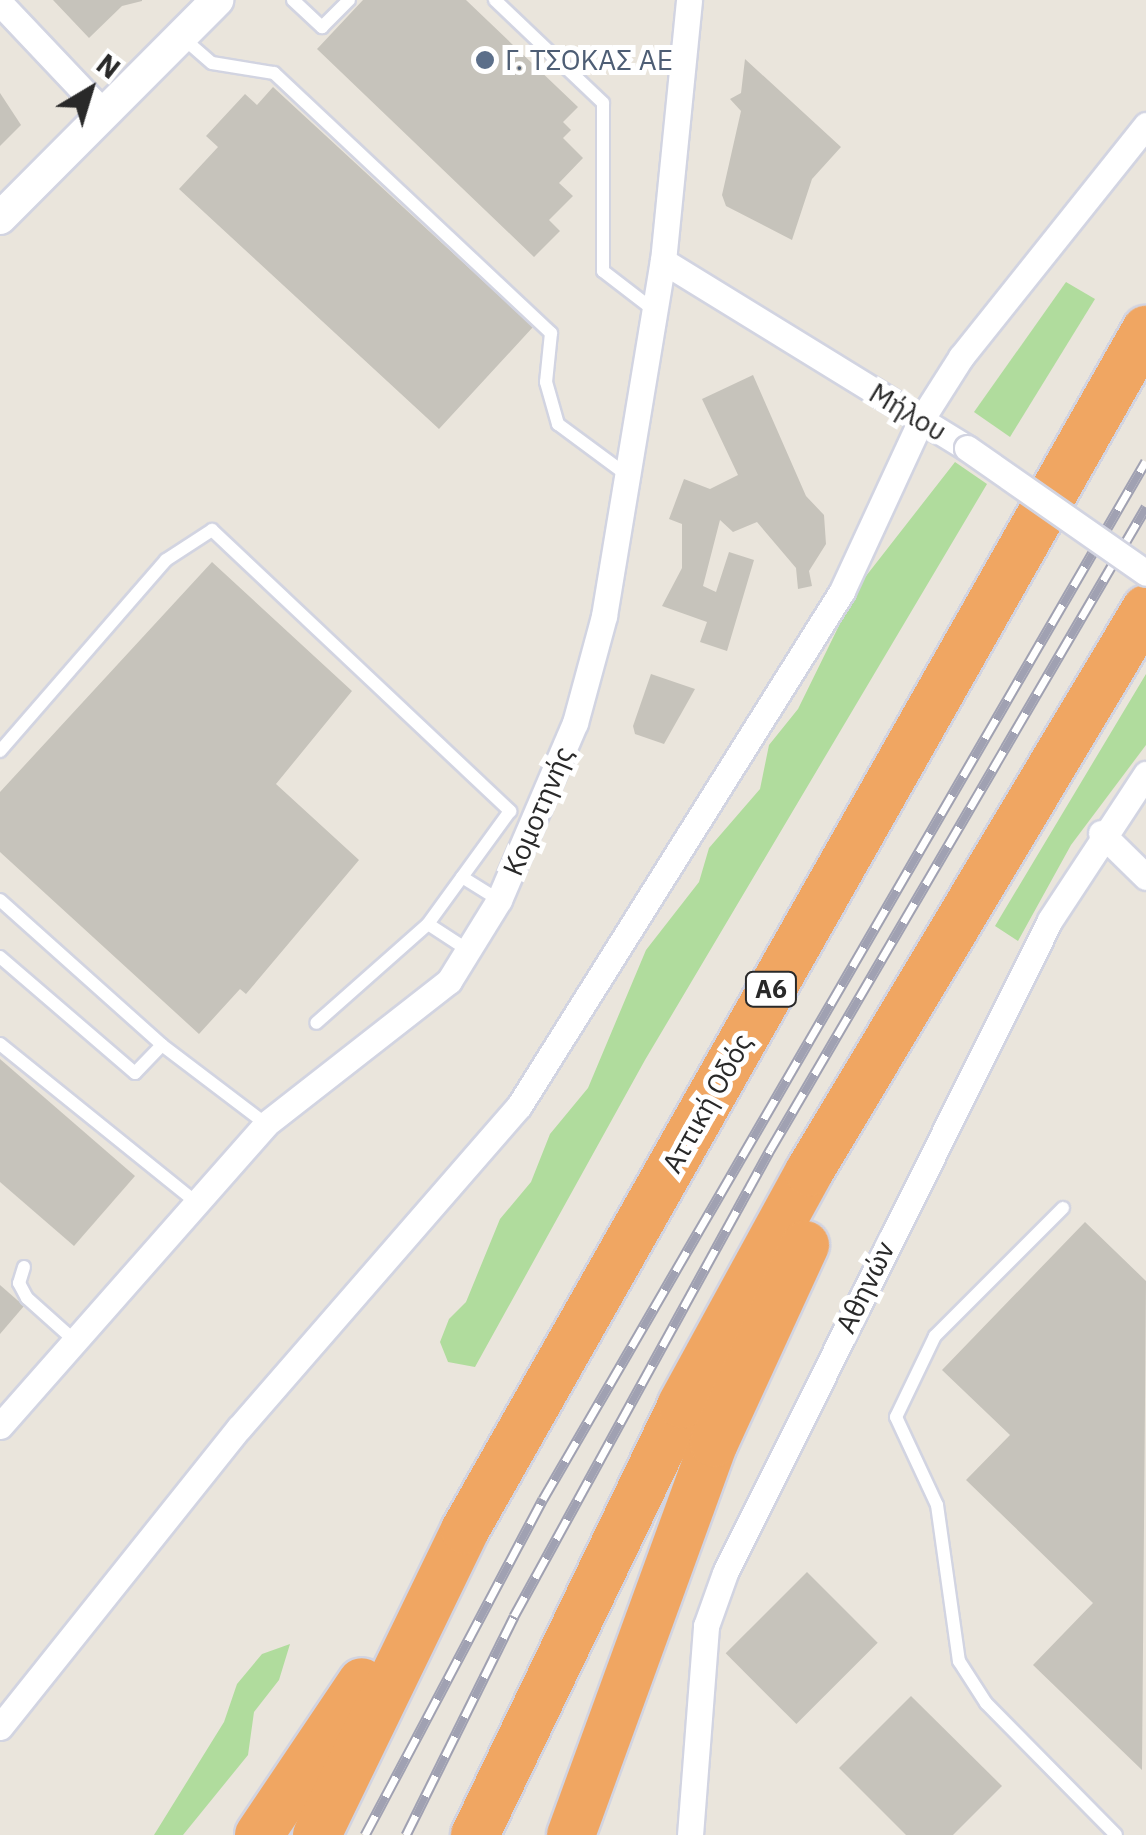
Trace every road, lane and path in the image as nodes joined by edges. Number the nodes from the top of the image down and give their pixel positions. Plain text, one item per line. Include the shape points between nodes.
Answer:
1 (217, 0) edge
2 (293, 0) edge
3 (348, 0) edge
4 (495, 0) edge
5 (690, 0) edge
6 (0, 3) edge
7 (182, 36) junction
8 (105, 114) junction
9 (1146, 125) edge
10 (0, 218) edge
11 (662, 261) junction
12 (655, 311) junction
13 (1146, 330) edge
14 (921, 420) junction
15 (629, 477) junction
16 (1146, 573) edge
17 (1146, 609) edge
18 (1060, 749) junction
19 (0, 750) edge
20 (1146, 774) edge
21 (1101, 833) junction
22 (462, 877) junction
23 (1146, 877) edge
24 (0, 900) edge
25 (499, 900) junction
26 (428, 924) junction
27 (471, 952) junction
28 (0, 956) edge
29 (316, 1023) dead end
30 (0, 1044) edge
31 (162, 1045) junction
32 (266, 1124) junction
33 (192, 1199) junction
34 (1063, 1208) dead end
35 (24, 1267) dead end
36 (74, 1340) junction
37 (0, 1426) edge
38 (465, 1530) junction
39 (0, 1726) edge
40 (259, 1835) edge
41 (318, 1835) edge
42 (475, 1835) edge
43 (571, 1835) edge
44 (690, 1835) edge
45 (1116, 1835) edge

1 - 7 street
2 - 3 lane via 322,27
4 - 12 lane via 603,103 603,271
5 - 11 street, Κομοτηνής
6 - 8 street
7 - 8 street
7 - 15 lane via 212,63 274,74 550,333 546,382 558,424
8 - 10 street
9 - 14 street via 1000,301
11 - 12 street, Κομοτηνής
11 - 14 street, Μήλου
12 - 15 street, Κομοτηνής
13 - 38 highway, Αττική Οδός / Α6
14 - 16 street, Μήλου, bridge
14 - 39 street via 842,591 519,1106 239,1428
15 - 25 street, Κομοτηνής via 575,722
17 - 18 highway
18 - 42 highway via 809,1172 682,1404
18 - 43 highway via 759,1334
19 - 22 lane via 166,560 212,530 510,812
20 - 21 street, Αθηνών
21 - 23 street
21 - 44 street, Αθηνών via 725,1573 706,1626
22 - 25 lane
22 - 26 lane
24 - 31 lane
25 - 27 street, Κομοτηνής
26 - 27 lane
26 - 29 lane
27 - 32 street, Κομοτηνής via 424,1004
28 - 31 lane via 135,1073
30 - 33 lane
31 - 32 lane
32 - 33 street, Κομοτηνής
33 - 36 street, Κομοτηνής
34 - 45 lane via 935,1336 896,1417 936,1506 959,1662 986,1703
35 - 36 lane via 19,1283 27,1298
36 - 37 street, Κομοτηνής
38 - 40 highway
38 - 41 highway, Αττική Οδός / Α6

